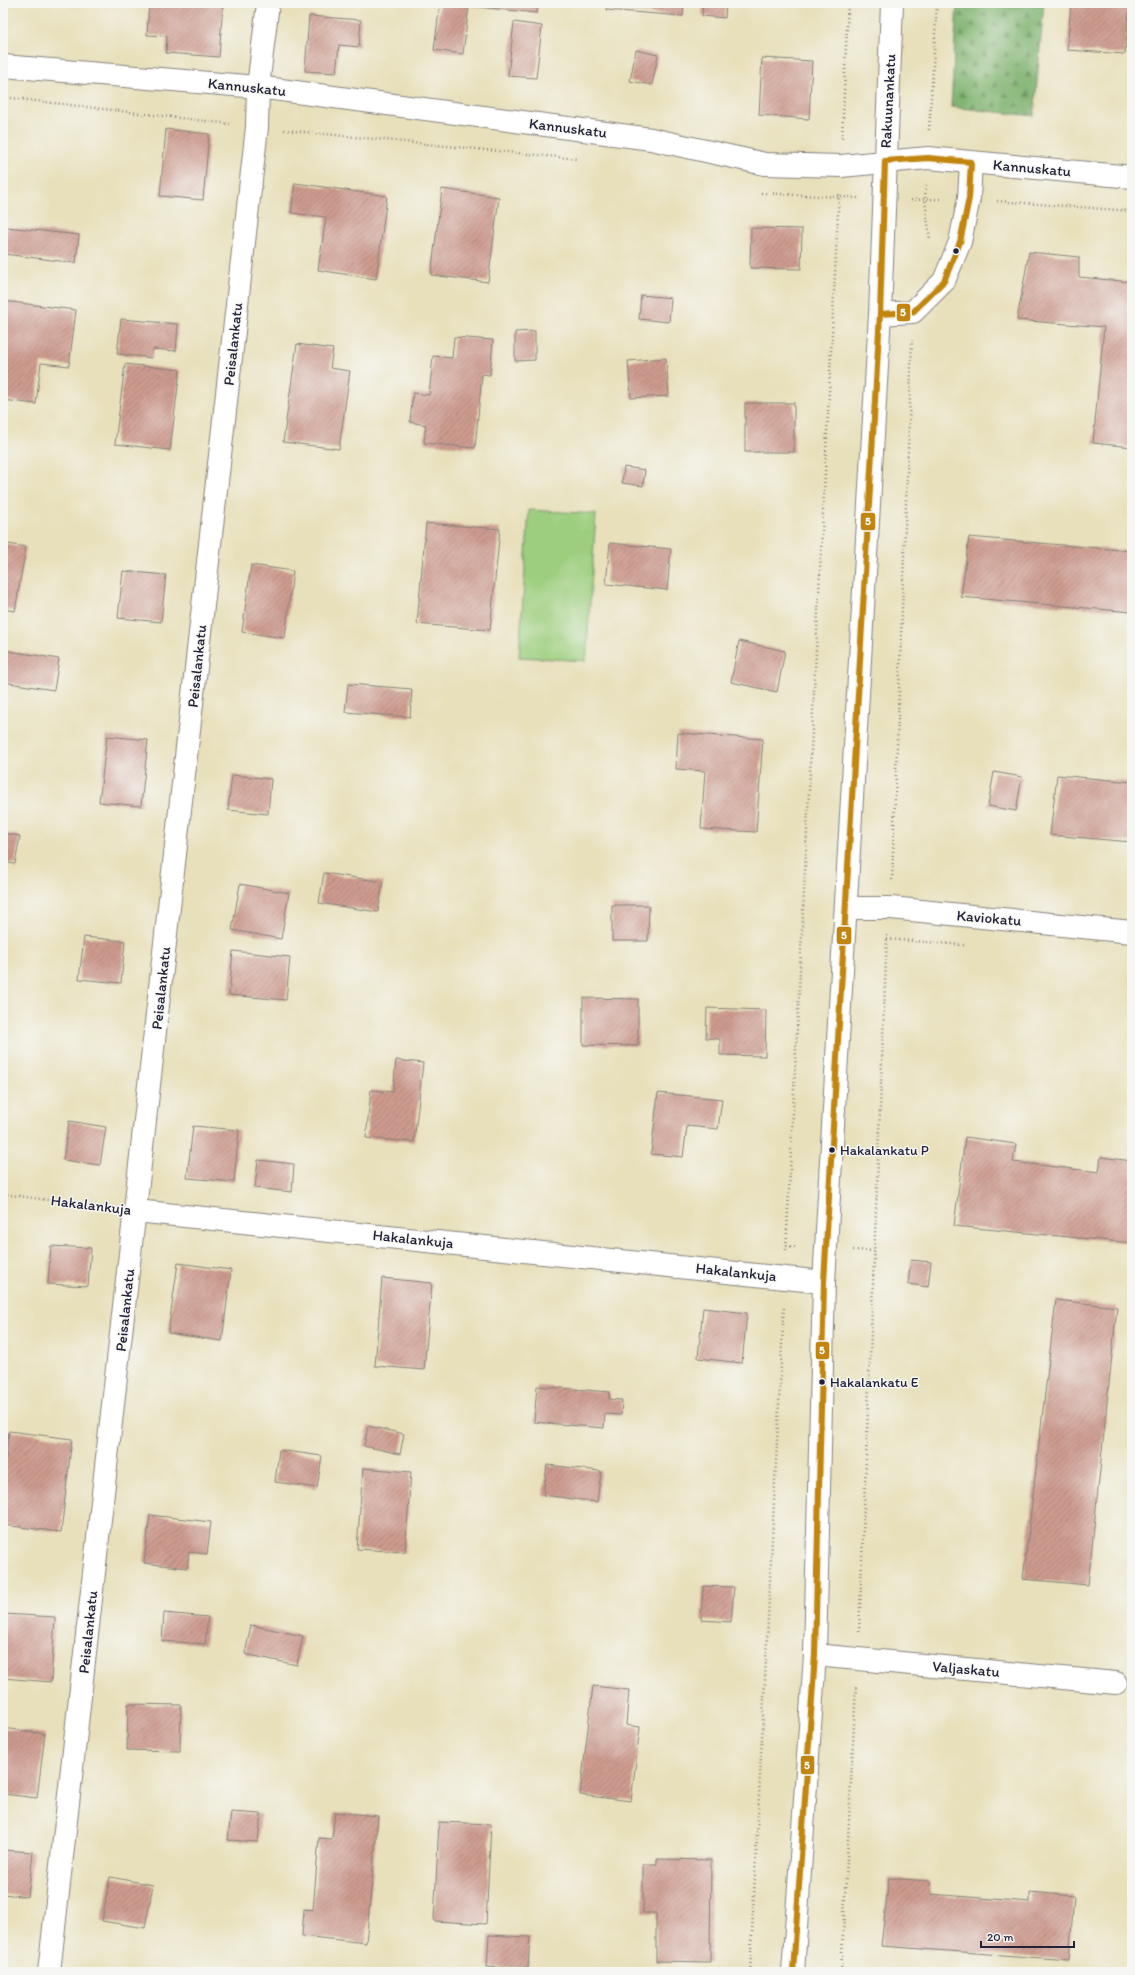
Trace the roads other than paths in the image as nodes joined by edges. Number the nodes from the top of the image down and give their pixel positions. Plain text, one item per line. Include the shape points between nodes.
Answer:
1 (268, 3) edge
2 (892, 3) edge
3 (3, 66) edge
4 (258, 87) junction
5 (885, 161) junction
6 (971, 162) junction
7 (1132, 177) edge
8 (880, 314) junction
9 (846, 908) junction
10 (1132, 932) edge
11 (136, 1211) junction
12 (824, 1282) junction
13 (815, 1655) junction
14 (1116, 1683) dead end
15 (49, 1972) edge
16 (793, 1972) edge

1 - 4 street, Peisalankatu
2 - 5 street, Rakuunankatu
3 - 4 street, Kannuskatu
4 - 5 street, Kannuskatu via 651,139 765,164 841,166
4 - 11 street, Peisalankatu via 257,127
5 - 6 street, Kannuskatu via 928,158
5 - 8 street, Rakuunankatu
6 - 7 street, Kannuskatu
6 - 8 street via 969,198 960,242 944,281 913,312
8 - 9 street, Rakuunankatu
9 - 10 street, Kaviokatu via 891,908
9 - 12 street, Rakuunankatu
11 - 12 street, Hakalankuja
11 - 15 street, Peisalankatu
12 - 13 street, Rakuunankatu
13 - 14 street, Valjaskatu
13 - 16 street, Rakuunankatu

